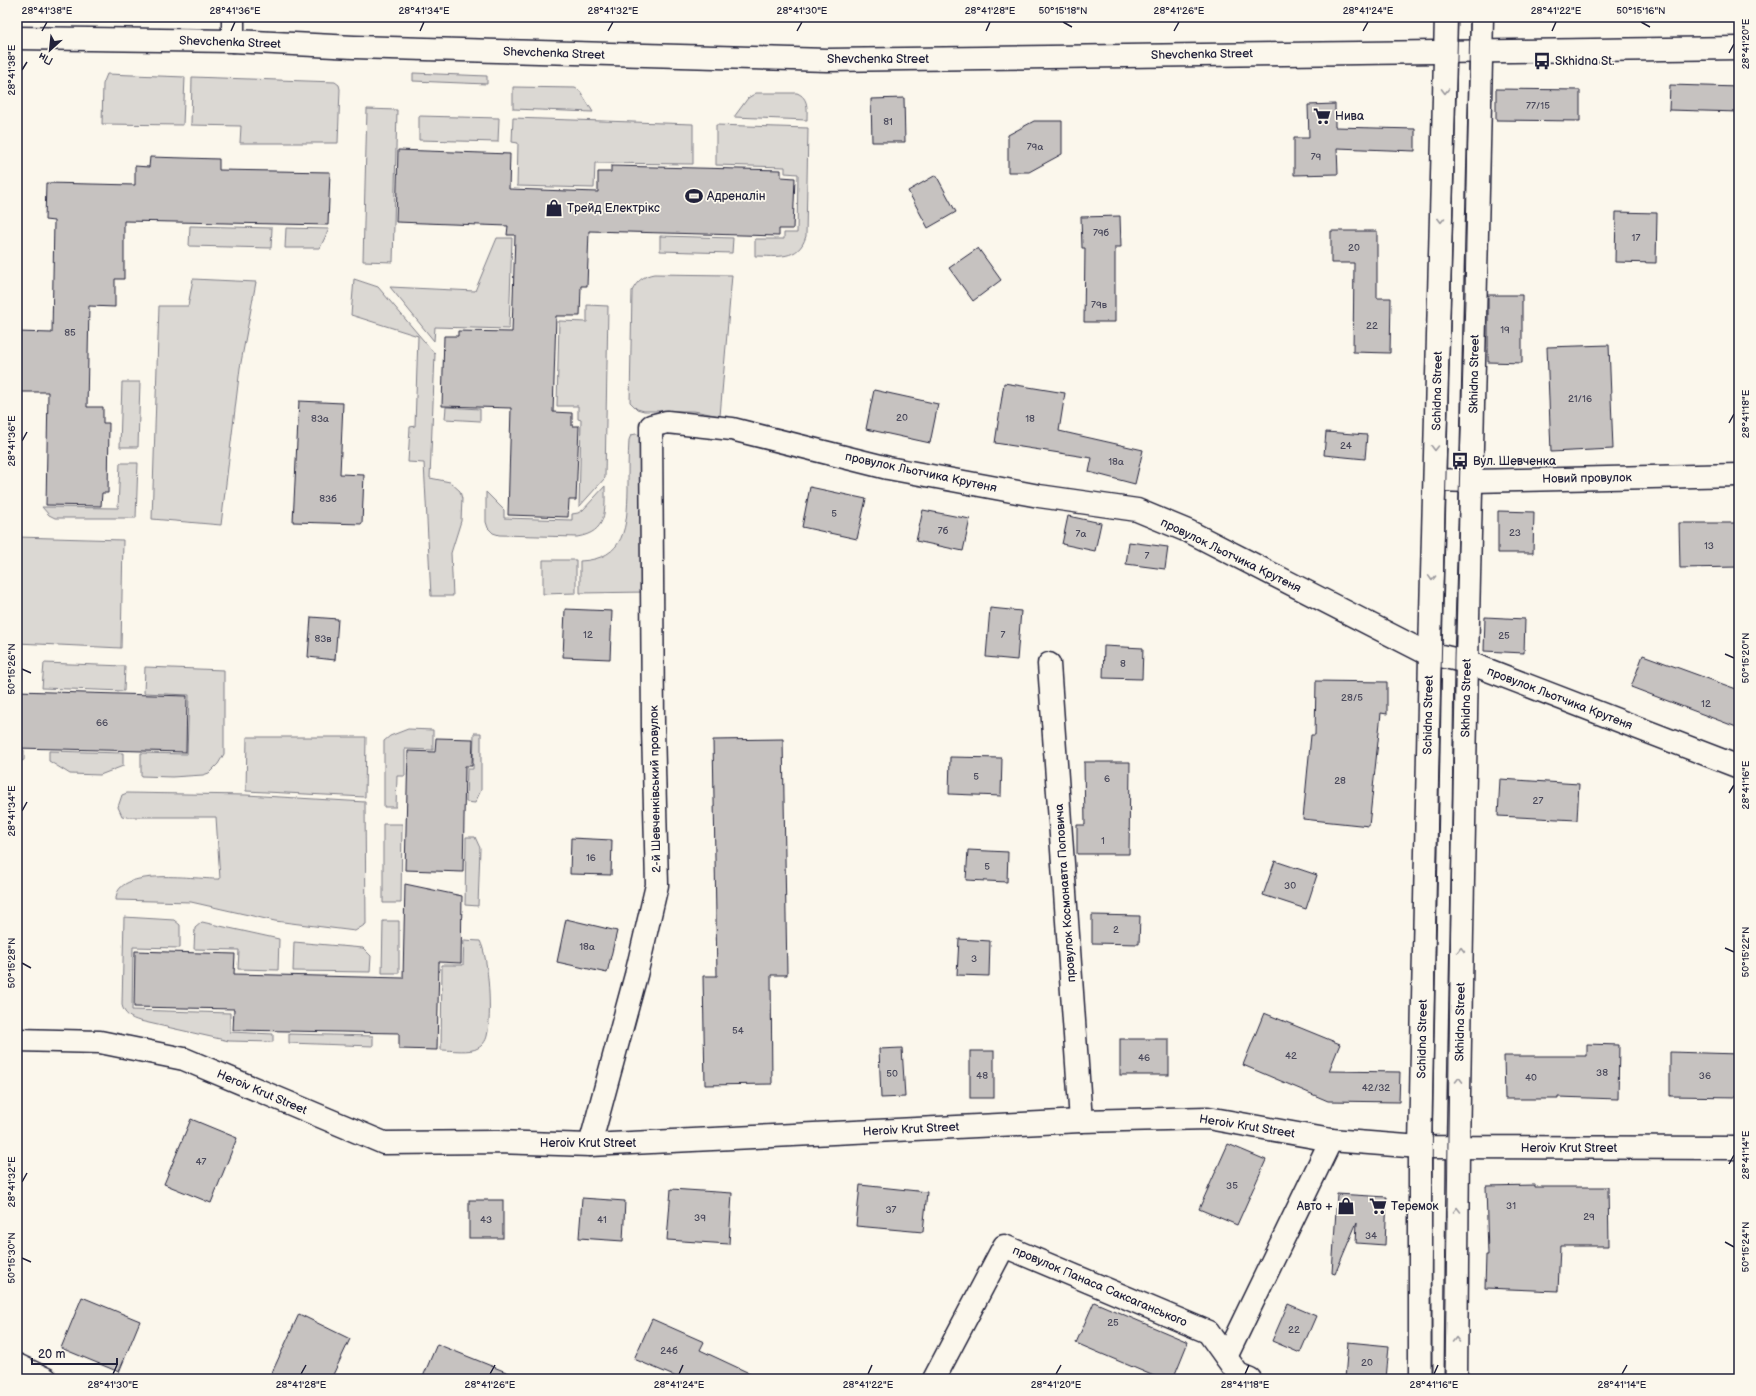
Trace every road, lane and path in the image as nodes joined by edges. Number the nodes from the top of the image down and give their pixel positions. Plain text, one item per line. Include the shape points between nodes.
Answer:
1 (233, 17) edge
2 (1446, 17) edge
3 (1482, 17) edge
4 (17, 38) edge
5 (233, 41) junction
6 (1739, 48) edge
7 (1481, 50) junction
8 (1446, 52) junction
9 (651, 426) joint
10 (1739, 475) edge
11 (1435, 480) junction
12 (1472, 481) junction
13 (1430, 655) junction
14 (1467, 662) junction
15 (1049, 664) dead end
16 (1739, 767) edge
17 (17, 1040) edge
18 (1081, 1121) junction
19 (1331, 1140) junction
20 (590, 1145) junction
21 (1420, 1147) junction
22 (1458, 1148) junction
23 (1739, 1148) edge
24 (1226, 1357) junction
25 (17, 1365) edge
26 (46, 1379) edge
27 (934, 1379) edge
28 (1250, 1379) edge
29 (1420, 1379) edge
30 (1456, 1379) edge

1 - 5 street
2 - 8 street
3 - 7 street, Skhidna Street
4 - 5 street, Shevchenka Street
5 - 8 street, Shevchenka Street via 370,48 827,60
6 - 7 street, Shevchenka Street
7 - 8 street, Shevchenka Street
7 - 12 street, Skhidna Street
8 -> 11 street, Schidna Street
9 - 13 street, провулок Льотчика Крутеня via 667,422 732,430 888,468 1039,496 1137,510 1190,532
9 - 20 street, 2-й Шевченківський провулок via 657,885 636,975
10 - 12 street, Новий провулок
11 - 12 street, Новий провулок
11 -> 13 street, Schidna Street
12 - 14 street, Skhidna Street
13 - 14 street, провулок Льотчика Крутеня
13 - 21 street, Schidna Street
14 - 16 street, провулок Льотчика Крутеня
22 -> 14 street, Skhidna Street
15 - 18 street, провулок Космонавта Поповича
17 - 20 street, Heroiv Krut Street via 100,1042 184,1059 384,1143 497,1142
18 - 19 street, Heroiv Krut Street via 1208,1118
18 - 20 street, Heroiv Krut Street
19 - 21 street, Heroiv Krut Street
19 - 24 street
21 - 22 street, Heroiv Krut Street
21 - 29 street, Schidna Street
22 - 23 street, Heroiv Krut Street
30 -> 22 street, Skhidna Street
24 - 27 street, провулок Панаса Саксаганського via 1208,1332 1004,1246
24 - 28 street, провулок Панаса Саксаганського via 1238,1374
25 - 26 street

